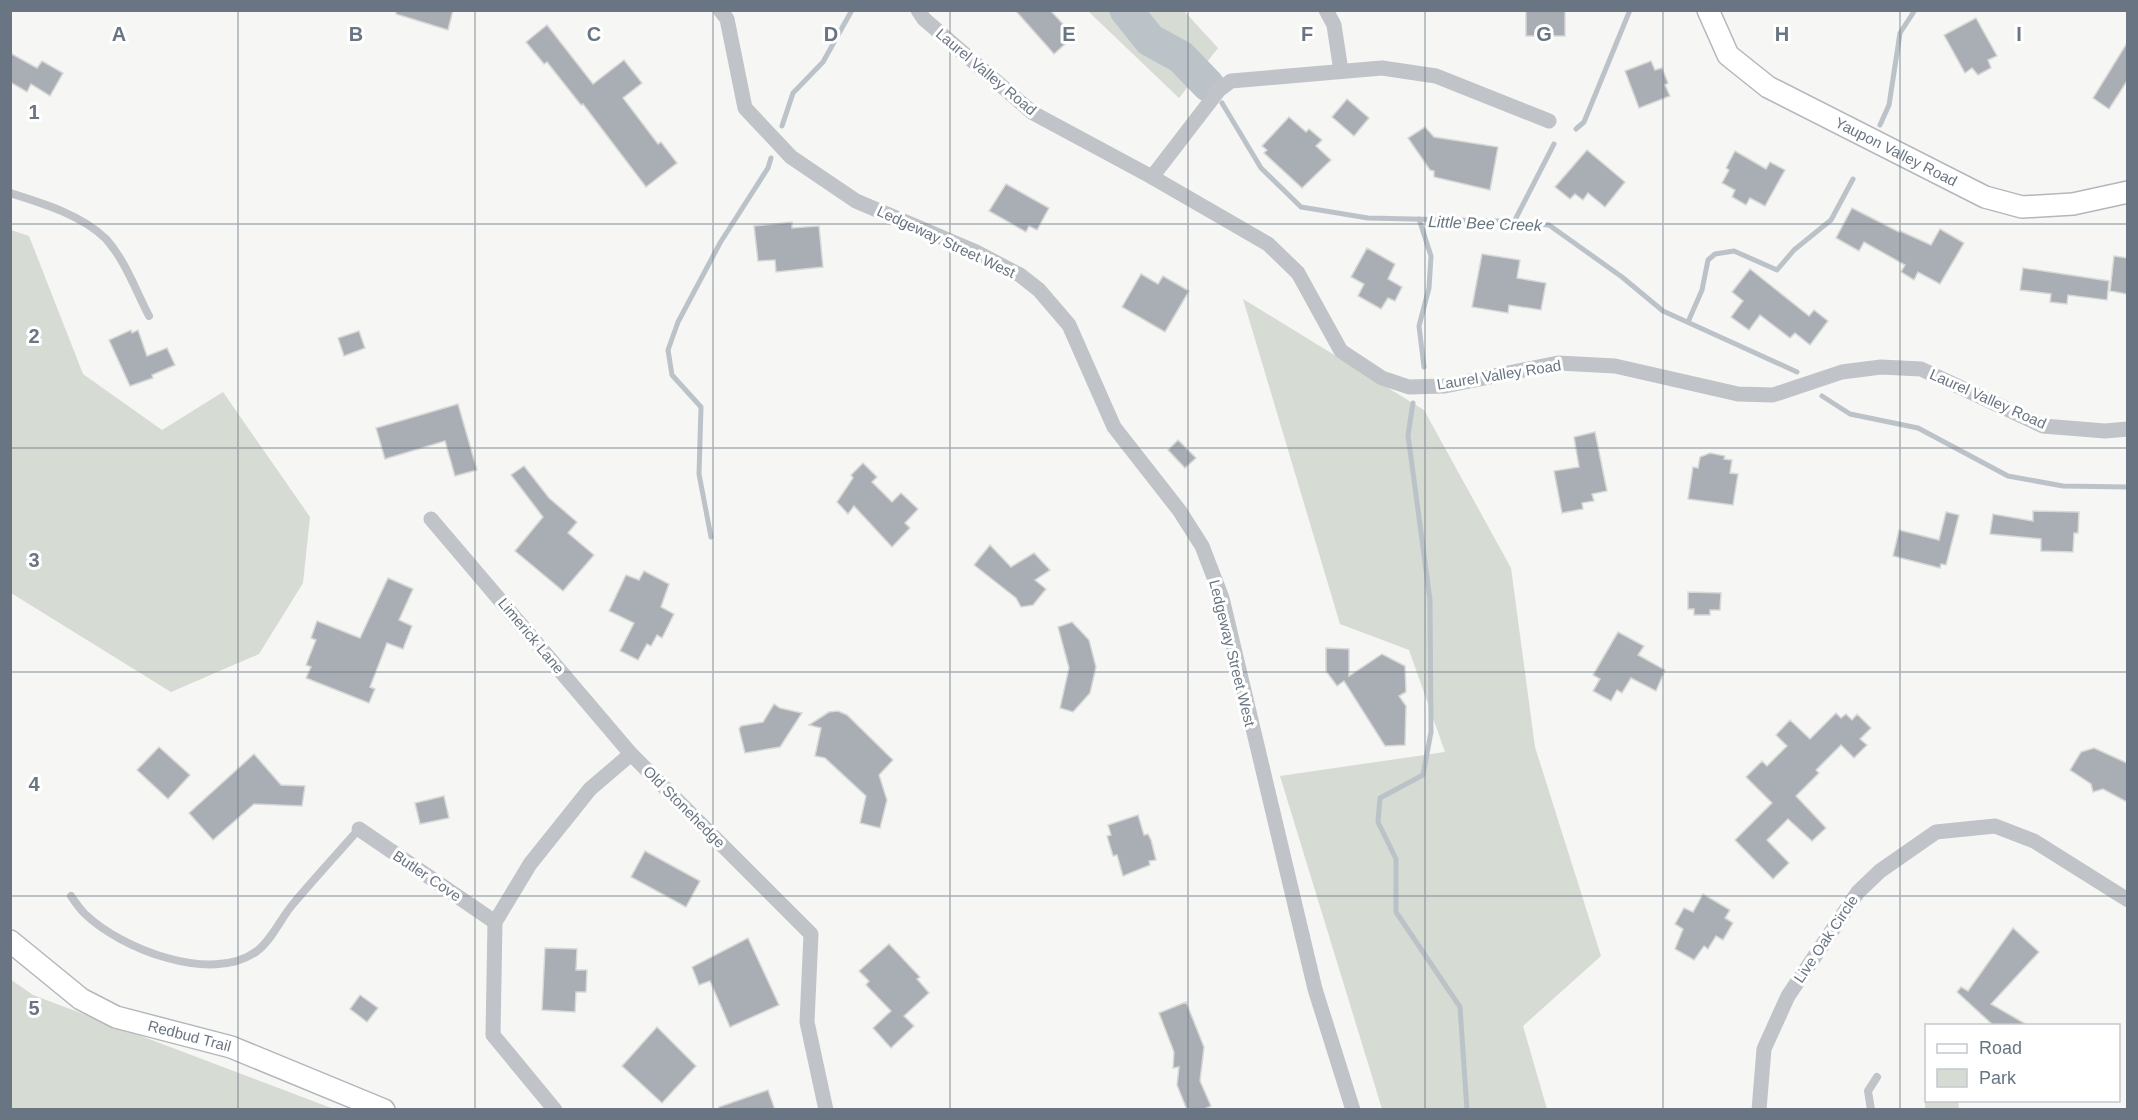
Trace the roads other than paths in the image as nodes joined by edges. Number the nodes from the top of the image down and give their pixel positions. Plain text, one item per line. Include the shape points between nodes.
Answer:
1 (720, 10) edge
2 (918, 10) edge
3 (1326, 10) edge
4 (1708, 10) edge
5 (1341, 71) junction
6 (1549, 122) dead end
7 (1152, 177) junction
8 (2127, 192) edge
9 (10, 193) edge
10 (149, 316) dead end
11 (2127, 429) edge
12 (431, 519) dead end
13 (631, 754) junction
14 (359, 829) joint
15 (71, 896) dead end
16 (2127, 900) edge
17 (495, 922) junction
18 (10, 941) edge
19 (1877, 1077) dead end
20 (384, 1110) edge
21 (555, 1110) edge
22 (826, 1110) edge
23 (1353, 1110) edge
24 (1759, 1110) edge
25 (1871, 1110) edge

1 - 23 street, Ledgeway Street West via 727,19 745,108 791,157 856,201 976,252 1020,275 1039,290 1069,325 1114,427 1202,546 1222,598 1315,989
2 - 7 street, Laurel Valley Road via 1033,113
3 - 5 street via 1334,25
4 - 8 street, Yaupon Valley Road via 1728,55 1768,87 1986,198 2022,207 2073,204
5 - 6 street via 1382,68 1436,76
5 - 7 street via 1231,81 1219,90
7 - 11 street, Laurel Valley Road via 1268,244 1298,273 1341,351 1382,378 1409,387 1445,386 1558,363 1615,366 1738,394 1773,396 1842,372 1881,367 1921,369 2043,426
9 - 10 lane via 42,203 107,241
12 - 13 street, Limerick Lane
13 - 17 street, Old Stonehedge via 590,789 530,864
13 - 22 street, Old Stonehedge via 811,934 807,1022
14 - 15 lane via 257,951 231,963 197,964 154,955 119,938 85,914
14 - 17 street, Butler Cove
16 - 24 street, Live Oak Circle via 2034,841 1995,826 1936,832 1858,892 1795,986 1764,1049
17 - 21 street via 493,1035
18 - 20 street, Redbud Trail via 81,999 116,1017 231,1047
19 - 25 lane via 1868,1091

